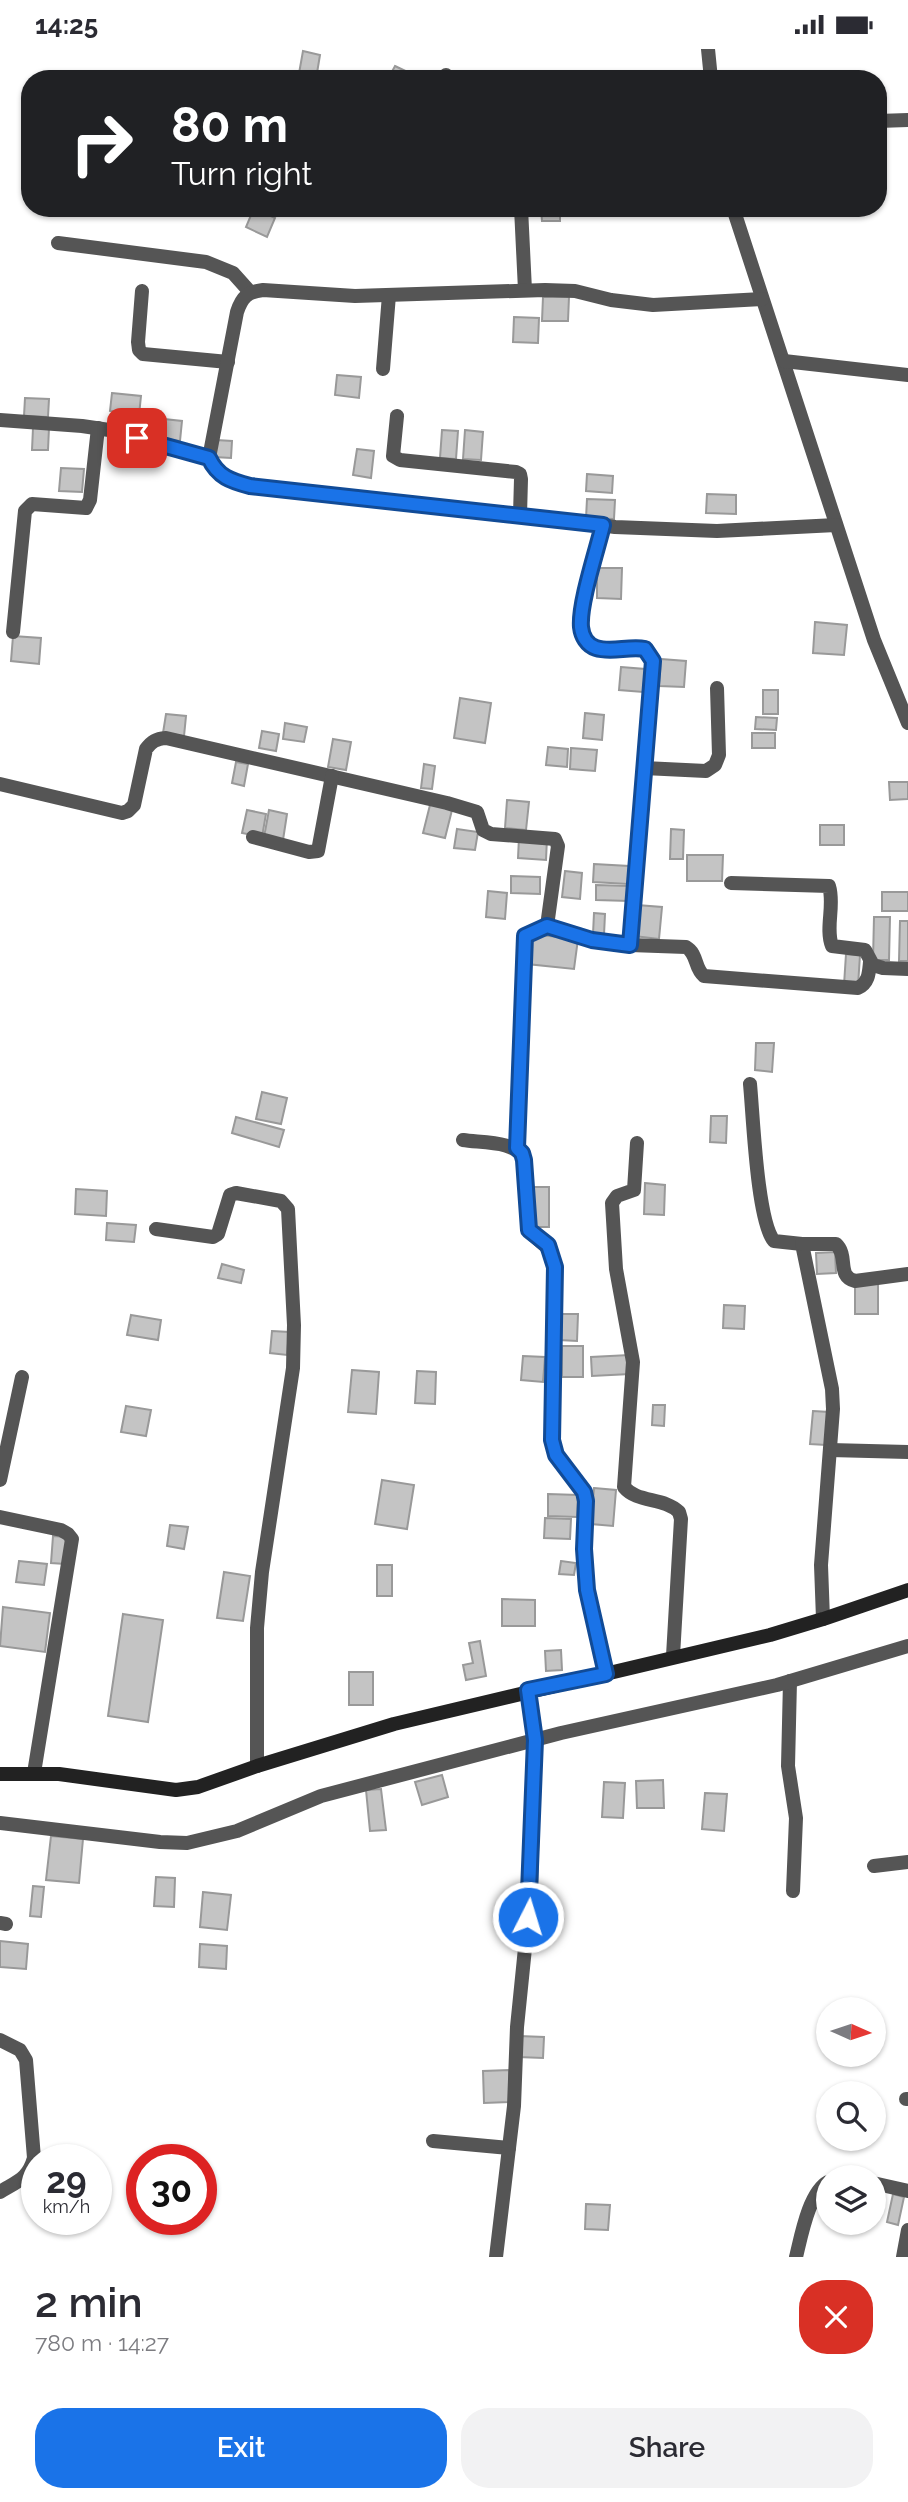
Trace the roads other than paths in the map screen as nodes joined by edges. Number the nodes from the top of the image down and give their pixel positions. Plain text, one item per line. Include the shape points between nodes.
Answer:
1 (708, 49) edge
2 (710, 70) edge
3 (908, 120) edge
4 (887, 121) edge
5 (522, 217) edge
6 (736, 217) edge
7 (58, 243) dead end
8 (526, 290) junction
9 (142, 291) dead end
10 (250, 292) junction
11 (389, 295) junction
12 (762, 299) junction
13 (784, 361) junction
14 (228, 362) junction
15 (383, 369) dead end
16 (908, 375) edge
17 (397, 416) dead end
18 (0, 420) edge
19 (98, 428) junction
20 (209, 458) junction
21 (520, 515) junction
22 (603, 525) junction
23 (836, 525) junction
24 (13, 632) dead end
25 (717, 688) dead end
26 (908, 723) edge
27 (644, 768) junction
28 (332, 776) junction
29 (0, 784) edge
30 (253, 837) dead end
31 (731, 883) dead end
32 (547, 926) junction
33 (630, 945) junction
34 (870, 962) junction
35 (908, 969) edge
36 (750, 1084) dead end
37 (463, 1140) dead end
38 (636, 1143) dead end
39 (517, 1148) junction
40 (156, 1229) dead end
41 (802, 1244) junction
42 (908, 1275) edge
43 (22, 1377) dead end
44 (831, 1450) junction
45 (908, 1453) edge
46 (0, 1480) edge
47 (0, 1517) edge
48 (908, 1590) edge
49 (823, 1619) junction
50 (908, 1646) edge
51 (673, 1656) junction
52 (606, 1674) junction
53 (790, 1681) junction
54 (529, 1697) junction
55 (534, 1733) junction
56 (257, 1766) junction
57 (34, 1773) junction
58 (0, 1774) edge
59 (0, 1823) edge
60 (908, 1862) edge
61 (874, 1866) dead end
62 (793, 1891) dead end
63 (0, 2040) edge
64 (433, 2141) dead end
65 (509, 2148) junction
66 (886, 2186) edge
67 (908, 2191) edge
68 (0, 2192) edge
69 (816, 2195) edge
70 (908, 2230) edge
71 (496, 2257) edge
72 (796, 2257) edge
73 (903, 2257) edge

1 - 2 street
3 - 4 street
5 - 8 street
6 - 12 street
7 - 10 street via 206,261 233,273
8 - 11 street
8 - 12 street via 575,291 653,306
9 - 14 street via 138,342 143,354
10 - 11 street
10 - 14 street via 237,312
11 - 15 street
12 - 13 street
13 - 16 street
13 - 23 street
14 - 20 street
17 - 21 street via 393,456 516,472 521,479
18 - 19 street
19 - 20 street
19 - 24 street via 86,508 32,504 25,511
20 - 21 street via 214,470 229,481 250,486
21 - 22 street
22 - 23 street via 717,531
22 - 27 street via 581,629 584,639 599,649 634,647 650,654
23 - 26 street via 874,640
25 - 27 street via 719,755 715,765 706,771
27 - 33 street
28 - 29 street via 166,738 150,742 134,804 122,813
28 - 30 street via 318,851
28 - 32 street via 477,812 483,829 491,834 555,839 558,846
31 - 34 street via 829,886 832,946 866,950
32 - 33 street via 592,940
32 - 39 street via 525,936
33 - 34 street via 686,947 704,976 847,989 863,986
34 - 35 street via 878,968
36 - 41 street via 767,1229 774,1241
37 - 39 street
38 - 51 street via 634,1190 612,1203 616,1269 633,1362 624,1487 679,1512
39 - 52 street via 524,1160 529,1230 548,1245 555,1267 552,1440 556,1455 584,1492 587,1590
40 - 56 street via 213,1237 218,1234 227,1200 236,1193 281,1201 288,1209 293,1368 262,1572 257,1628
41 - 42 street via 839,1246 848,1279
41 - 44 street via 830,1372
43 - 46 street
44 - 45 street
44 - 49 street via 821,1565
47 - 57 street via 61,1530 72,1539
48 - 49 main road
49 - 51 main road
50 - 53 street
51 - 52 main road
52 - 54 main road
53 - 55 street
53 - 62 street via 788,1766 796,1818
54 - 55 street
54 - 56 main road via 394,1724
55 - 59 street via 321,1796 237,1832 187,1843
55 - 65 street via 531,1889
56 - 57 main road via 176,1790
57 - 58 main road
60 - 61 street
63 - 68 street via 20,2050 26,2060 34,2158 24,2178
64 - 65 street
65 - 71 street
66 - 67 street
69 - 72 street
70 - 73 street

